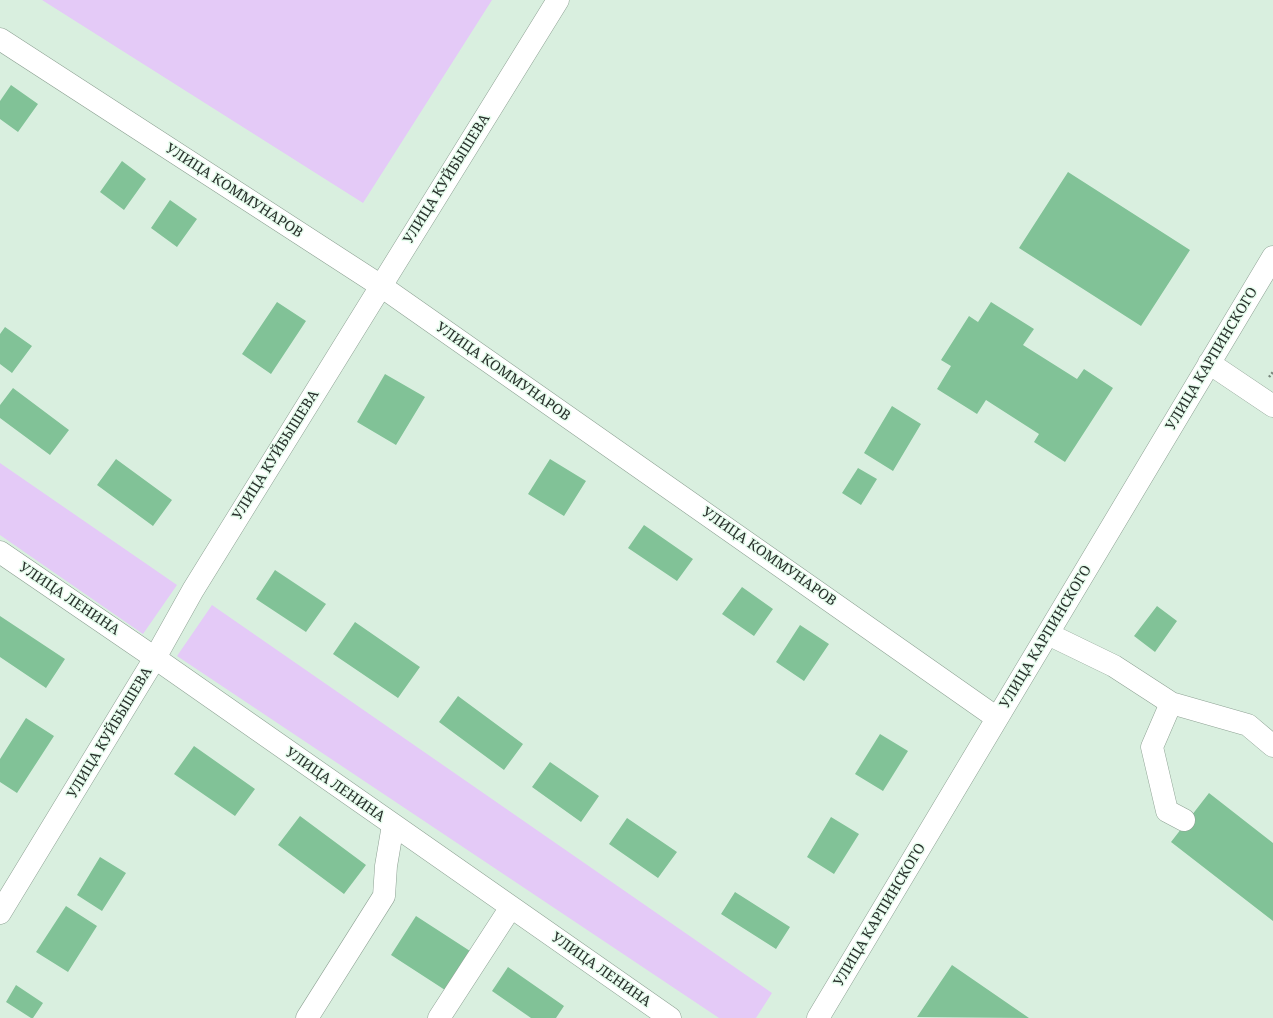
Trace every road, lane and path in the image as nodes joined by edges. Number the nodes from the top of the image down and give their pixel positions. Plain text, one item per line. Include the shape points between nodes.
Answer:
1 (558, 0) edge
2 (0, 39) edge
3 (1272, 260) edge
4 (380, 286) junction
5 (1209, 363) junction
6 (1273, 406) edge
7 (0, 552) edge
8 (1048, 634) junction
9 (155, 658) junction
10 (1171, 702) junction
11 (998, 718) junction
12 (1273, 746) edge
13 (1184, 820) dead end
14 (393, 825) junction
15 (511, 907) junction
16 (0, 913) edge
17 (307, 1018) edge
18 (439, 1018) edge
19 (670, 1018) edge
20 (818, 1018) edge

1 - 4 street, УЛИЦА КУЙБЫШЕВА
2 - 4 street, УЛИЦА КОММУНАРОВ
3 - 5 street, УЛИЦА КАРПИНСКОГО
4 - 9 street, УЛИЦА КУЙБЫШЕВА via 193,590
4 - 11 street, УЛИЦА КОММУНАРОВ
5 - 6 street
5 - 8 street, УЛИЦА КАРПИНСКОГО
7 - 9 street, УЛИЦА ЛЕНИНА
8 - 10 street via 1114,666
8 - 11 street, УЛИЦА КАРПИНСКОГО
9 - 14 street, УЛИЦА ЛЕНИНА
9 - 16 street, УЛИЦА КУЙБЫШЕВА
10 - 12 street via 1248,725
10 - 13 street via 1152,747 1167,811
11 - 20 street, УЛИЦА КАРПИНСКОГО
14 - 15 street, УЛИЦА ЛЕНИНА
14 - 17 street via 384,896
15 - 18 street
15 - 19 street, УЛИЦА ЛЕНИНА

